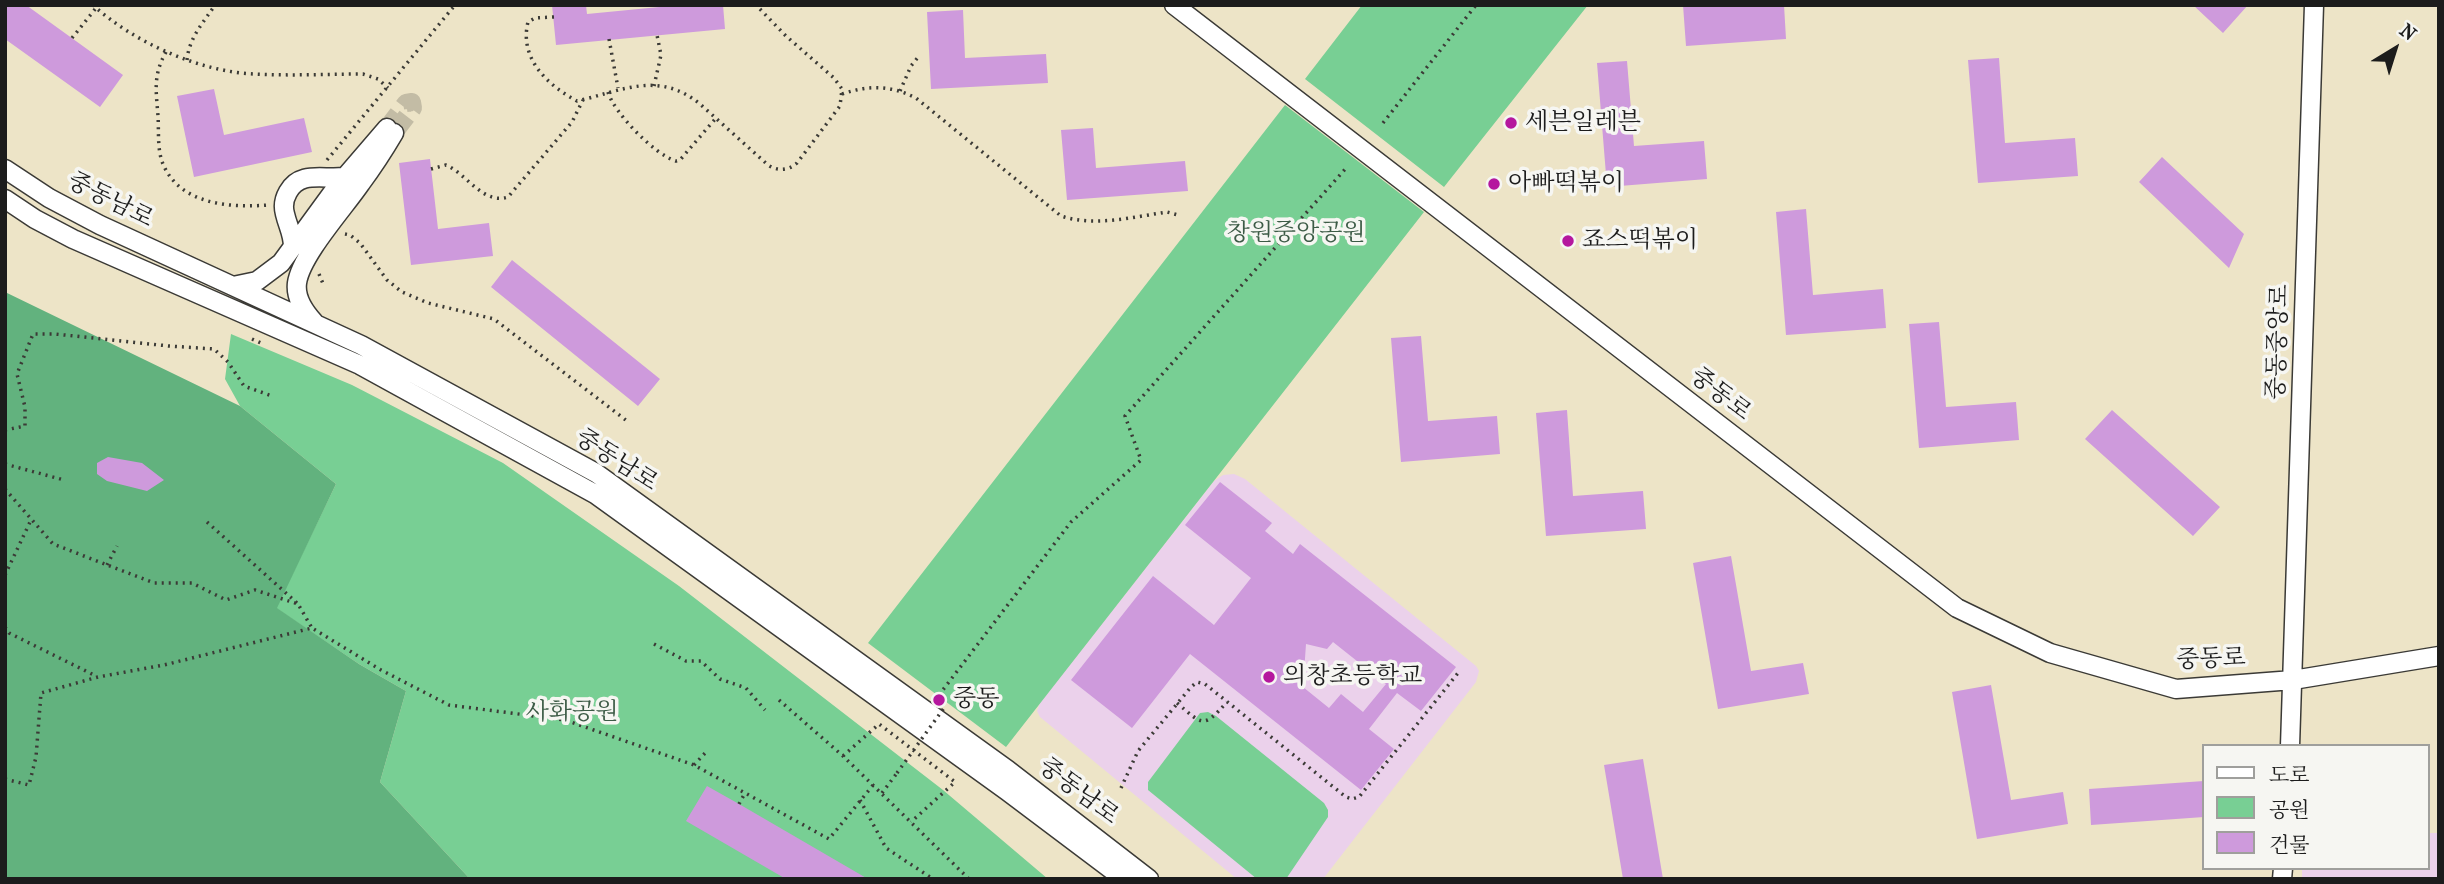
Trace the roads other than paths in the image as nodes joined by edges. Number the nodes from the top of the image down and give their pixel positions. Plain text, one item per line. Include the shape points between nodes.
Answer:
1 (1174, 5) edge
2 (2314, 5) edge
3 (5, 169) edge
4 (344, 177) junction
5 (5, 199) edge
6 (293, 247) junction
7 (233, 286) junction
8 (316, 324) junction
9 (2439, 656) edge
10 (2293, 680) junction
11 (2290, 744) edge
12 (1124, 879) edge
13 (1149, 879) edge

1 - 10 street, 중동로 via 1956,608 2050,653 2176,689
2 - 10 street, 중동중앙로
3 - 7 street, 중동남로 via 100,225
4 - 6 street
4 - 6 street via 304,178 288,191 285,215
4 - 8 street via 391,130 363,181 299,275 297,294
5 - 12 street, 중동남로 via 73,239 360,365 595,494
6 - 7 street via 267,275
7 - 8 street, 중동남로
8 - 13 street, 중동남로 via 596,473 1007,770
9 - 10 street, 중동로
10 - 11 street, 중동중앙로

